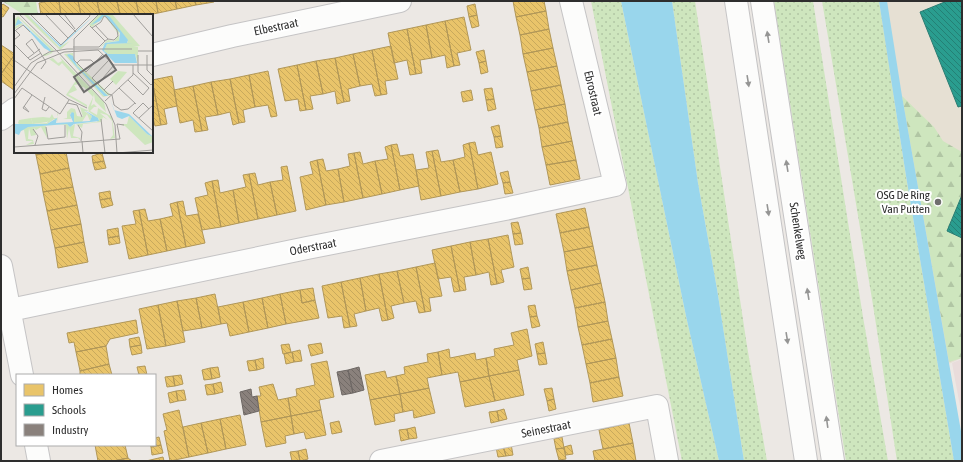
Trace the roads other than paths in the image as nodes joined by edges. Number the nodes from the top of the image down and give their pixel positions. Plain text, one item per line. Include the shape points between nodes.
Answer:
1 (400, 1) edge
2 (571, 1) edge
3 (736, 1) edge
4 (762, 1) edge
5 (153, 54) edge
6 (14, 110) edge
7 (1, 119) edge
8 (616, 185) joint
9 (1, 266) edge
10 (10, 310) junction
11 (22, 374) edge
12 (36, 446) edge
13 (39, 461) edge
14 (381, 461) edge
15 (667, 461) edge
16 (806, 461) edge
17 (833, 461) edge

1 - 5 street, Elbestraat
2 - 8 street, Ebrostraat
3 -> 16 street
17 -> 4 street, Schenkelweg
6 - 7 street
8 - 10 street, Oderstraat
9 - 10 street
10 - 11 street
12 - 13 street
14 - 15 street, Seinestraat via 657,406

